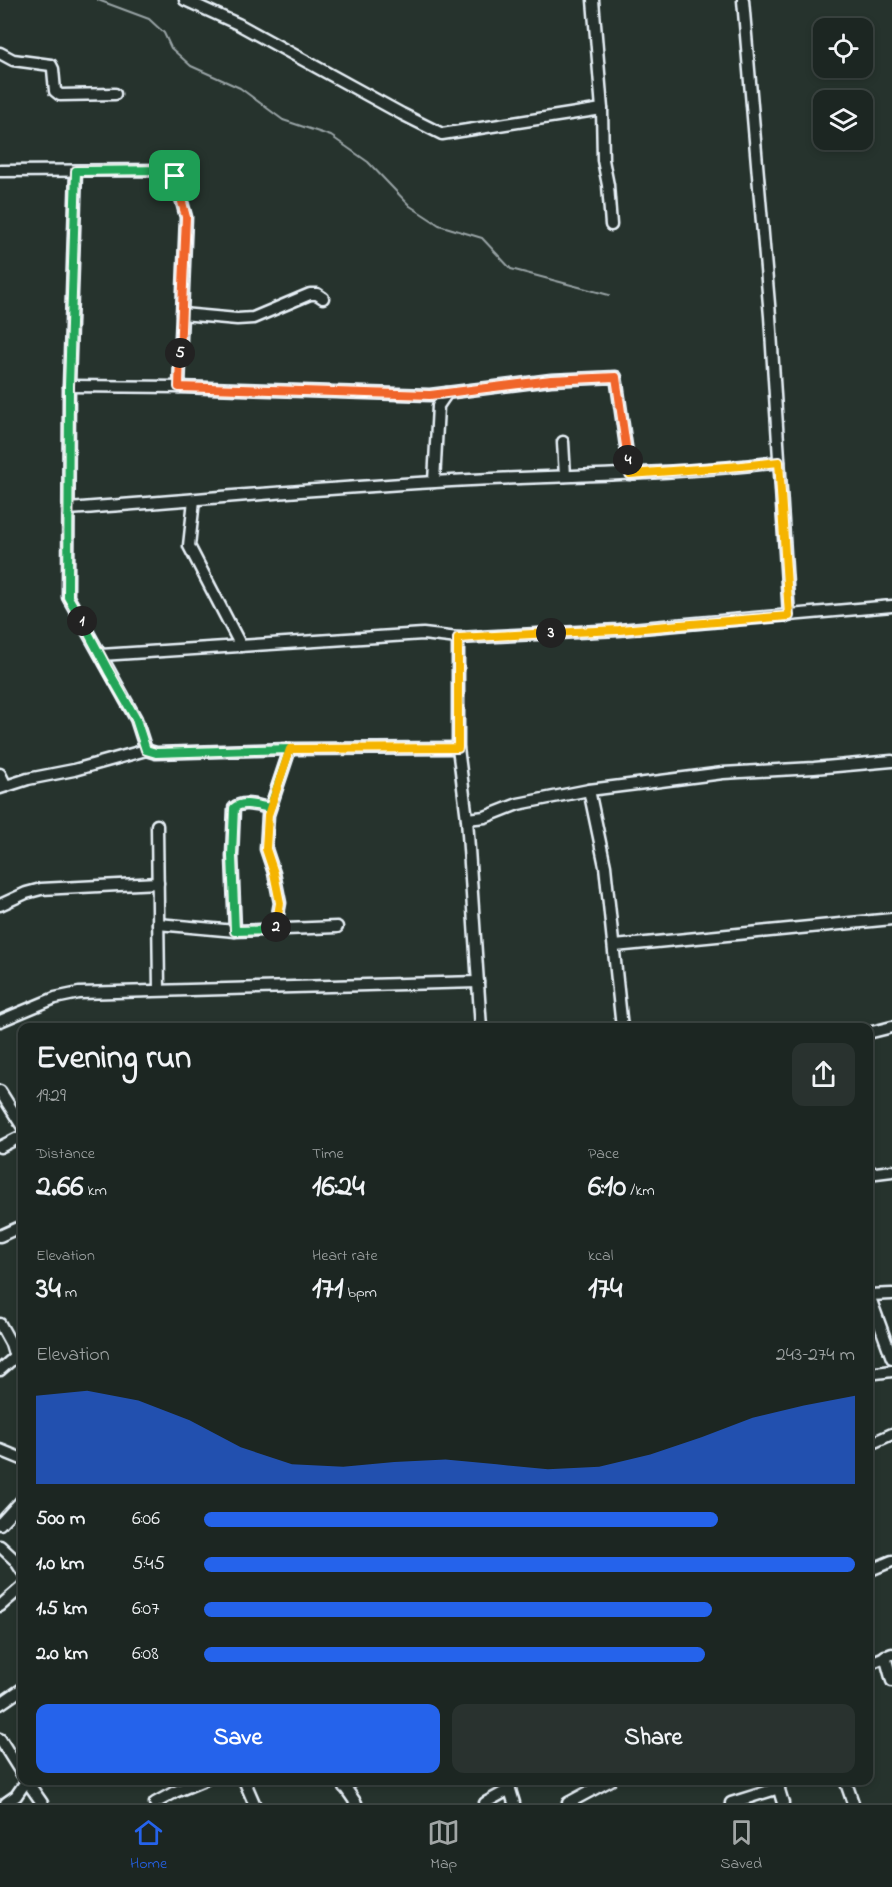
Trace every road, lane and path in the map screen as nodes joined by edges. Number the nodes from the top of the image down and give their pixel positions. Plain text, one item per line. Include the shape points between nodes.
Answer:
1 (185, 0) edge
2 (593, 0) edge
3 (743, 0) edge
4 (0, 53) edge
5 (115, 94) dead end
6 (602, 109) junction
7 (0, 171) edge
8 (76, 171) junction
9 (611, 225) dead end
10 (323, 298) dead end
11 (182, 314) junction
12 (69, 386) junction
13 (179, 387) junction
14 (447, 393) junction
15 (430, 395) junction
16 (438, 406) junction
17 (563, 442) dead end
18 (779, 462) junction
19 (630, 474) junction
20 (565, 476) junction
21 (434, 482) junction
22 (194, 500) junction
23 (68, 509) junction
24 (892, 606) edge
25 (789, 616) junction
26 (458, 638) junction
27 (241, 646) junction
28 (101, 655) junction
29 (458, 748) junction
30 (290, 749) junction
31 (146, 750) junction
32 (892, 761) edge
33 (0, 774) edge
34 (3, 787) edge
35 (589, 790) junction
36 (270, 808) junction
37 (467, 819) junction
38 (157, 825) dead end
39 (158, 883) junction
40 (0, 905) edge
41 (892, 919) edge
42 (158, 924) junction
43 (337, 927) dead end
44 (275, 930) junction
45 (235, 931) junction
46 (615, 946) junction
47 (478, 982) junction
48 (159, 990) junction
49 (0, 1021) edge
50 (481, 1023) edge
51 (620, 1023) edge
52 (892, 1027) edge
53 (873, 1032) edge
54 (0, 1091) edge
55 (18, 1120) edge
56 (18, 1138) edge
57 (0, 1147) edge
58 (892, 1171) edge
59 (873, 1173) edge
60 (18, 1228) edge
61 (0, 1236) edge
62 (892, 1294) edge
63 (873, 1295) edge
64 (873, 1306) edge
65 (0, 1324) edge
66 (18, 1353) edge
67 (18, 1356) edge
68 (892, 1358) edge
69 (0, 1370) edge
70 (892, 1371) edge
71 (873, 1373) edge
72 (892, 1434) edge
73 (873, 1443) edge
74 (0, 1450) edge
75 (18, 1457) edge
76 (18, 1504) edge
77 (0, 1524) edge
78 (0, 1546) edge
79 (892, 1561) edge
80 (18, 1565) edge
81 (873, 1569) edge
82 (18, 1590) edge
83 (0, 1606) edge
84 (888, 1655) edge
85 (873, 1662) edge
86 (892, 1681) edge
87 (18, 1692) edge
88 (0, 1704) edge
89 (0, 1739) edge
90 (18, 1768) edge
91 (24, 1785) edge
92 (30, 1785) edge
93 (192, 1785) edge
94 (246, 1785) edge
95 (343, 1785) edge
96 (508, 1785) edge
97 (602, 1785) edge
98 (776, 1785) edge
99 (778, 1785) edge
100 (847, 1785) edge
101 (6, 1803) edge
102 (42, 1803) edge
103 (154, 1803) edge
104 (254, 1803) edge
105 (356, 1803) edge
106 (485, 1803) edge
107 (514, 1803) edge
108 (568, 1803) edge
109 (731, 1803) edge
110 (783, 1803) edge
111 (852, 1803) edge

1 - 6 street via 238,24 442,134
2 - 6 street
3 - 18 street
4 - 5 street via 13,60 51,64 55,90 60,95
6 - 9 street
7 - 8 street
8 - 11 street via 168,170 175,176 186,217
8 - 12 street
10 - 11 street via 310,294 253,318
11 - 13 street
12 - 13 street
12 - 23 street
13 - 15 street
14 - 15 street
14 - 16 street
14 - 19 street via 551,380 616,377
15 - 16 street
16 - 21 street
17 - 20 street
18 - 19 street
18 - 25 street
19 - 20 street
20 - 21 street
21 - 22 street
22 - 23 street
22 - 27 street via 189,546
23 - 28 street via 68,597
24 - 25 street
25 - 26 street
26 - 27 street via 423,634
26 - 29 street
27 - 28 street
28 - 31 street via 136,719
29 - 30 street
29 - 37 street
30 - 31 street via 156,753
30 - 36 street
31 - 34 street
32 - 35 street via 723,773
33 - 34 street
35 - 37 street
35 - 46 street via 605,866
36 - 44 street via 266,849 280,903
36 - 45 street via 244,804 234,808
37 - 47 street
38 - 39 street
39 - 40 street via 41,889
39 - 42 street
41 - 46 street
42 - 45 street
42 - 48 street
43 - 44 street
44 - 45 street
46 - 51 street
47 - 48 street
47 - 50 street
48 - 49 street via 79,993 55,998
52 - 53 street
54 - 55 street
56 - 57 street
58 - 59 street
60 - 61 street
62 - 63 street
64 - 68 street
65 - 66 street
67 - 69 street
70 - 71 street
72 - 73 street
74 - 75 street
76 - 77 street
78 - 80 street
79 - 81 street
82 - 83 street
84 - 85 street
84 - 86 street
87 - 88 street
89 - 90 street
91 - 101 street
92 - 102 street
93 - 103 street
94 - 104 street
95 - 105 street
96 - 106 street
96 - 107 street
97 - 108 street
98 - 109 street
99 - 110 street
100 - 111 street

